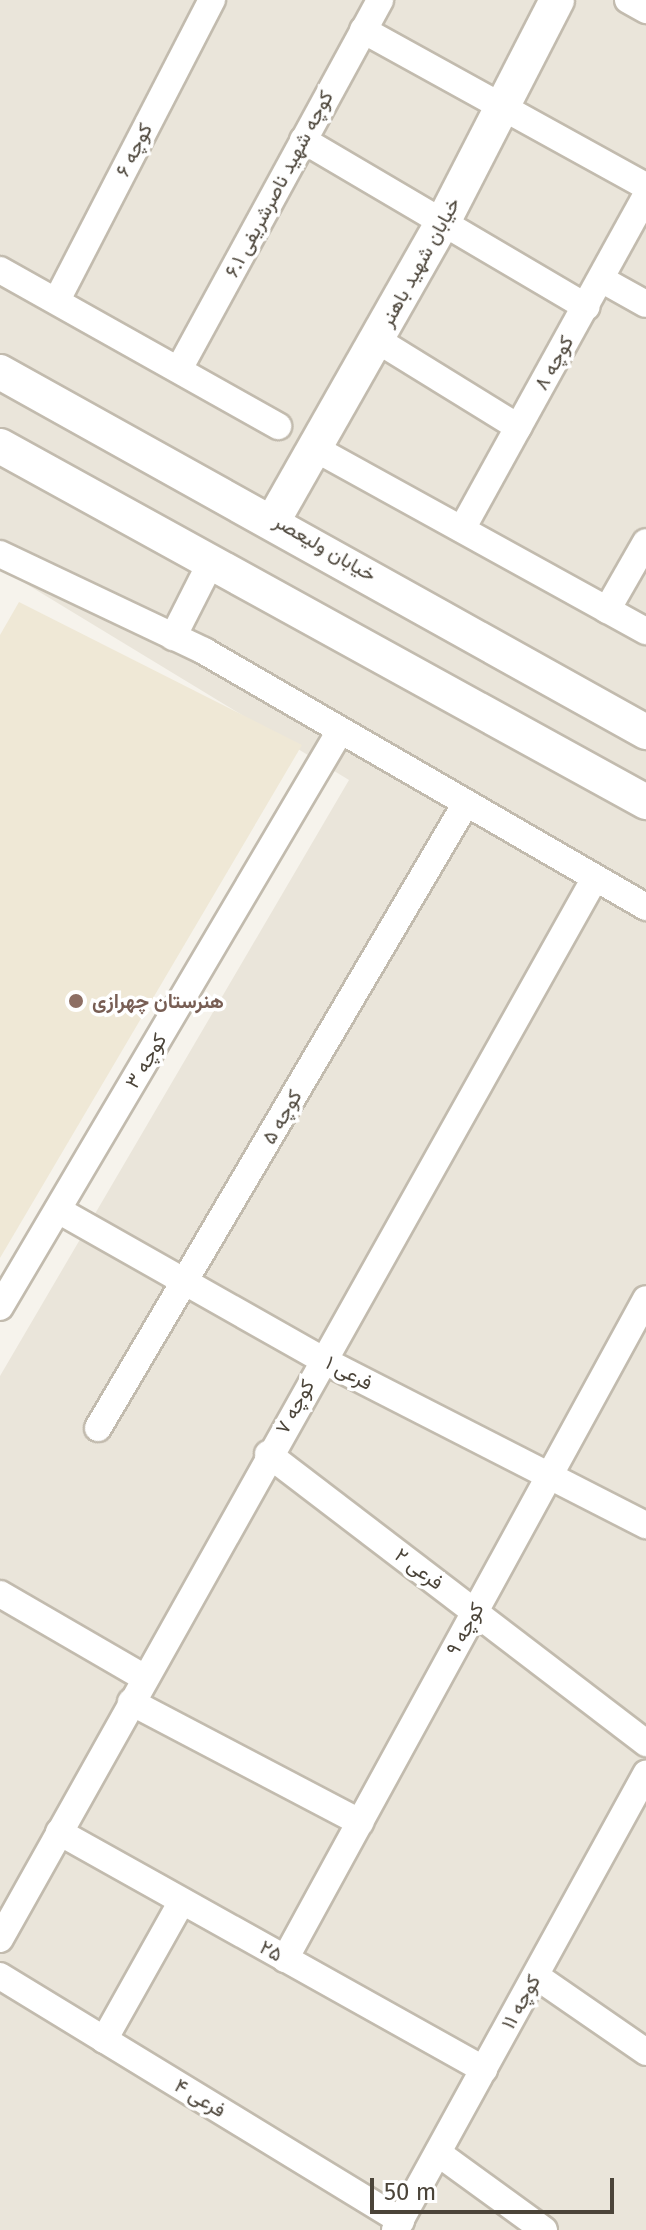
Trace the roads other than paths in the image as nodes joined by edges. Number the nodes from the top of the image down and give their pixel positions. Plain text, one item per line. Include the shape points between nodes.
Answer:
1 (212, 0) edge
2 (380, 0) edge
3 (557, 0) edge
4 (628, 0) edge
5 (646, 10) edge
6 (363, 30) junction
7 (505, 106) junction
8 (303, 140) junction
9 (646, 186) edge
10 (646, 196) edge
11 (444, 220) junction
12 (0, 270) edge
13 (601, 279) junction
14 (57, 300) junction
15 (646, 304) edge
16 (586, 307) junction
17 (377, 340) junction
18 (179, 369) junction
19 (0, 372) edge
20 (278, 426) dead end
21 (518, 427) junction
22 (0, 446) edge
23 (314, 448) junction
24 (274, 519) junction
25 (462, 529) junction
26 (646, 542) edge
27 (0, 554) edge
28 (211, 562) junction
29 (607, 610) junction
30 (646, 631) edge
31 (173, 637) junction
32 (340, 731) junction
33 (646, 732) edge
34 (646, 802) edge
35 (465, 805) junction
36 (595, 878) junction
37 (646, 907) edge
38 (58, 1210) junction
39 (185, 1281) junction
40 (646, 1299) edge
41 (0, 1307) edge
42 (321, 1359) junction
43 (98, 1428) dead end
44 (268, 1454) junction
45 (548, 1477) junction
46 (646, 1525) edge
47 (0, 1594) edge
48 (475, 1611) junction
49 (145, 1678) junction
50 (131, 1702) junction
51 (646, 1743) edge
52 (646, 1774) edge
53 (360, 1822) junction
54 (59, 1832) junction
55 (182, 1901) junction
56 (0, 1939) edge
57 (285, 1959) junction
58 (0, 1976) edge
59 (536, 1976) junction
60 (104, 2040) junction
61 (646, 2052) edge
62 (484, 2070) junction
63 (438, 2153) junction
64 (398, 2225) edge
65 (544, 2230) edge

1 - 14 street, کوچه ۶
2 - 6 street, ۶.۱ کوچه شهید ناصرشریفی
3 - 7 street, خیابان شهید باهنر
4 - 5 street
6 - 7 street
6 - 8 street, ۶.۱ کوچه شهید ناصرشریفی
7 - 9 street
7 - 11 street, خیابان شهید باهنر
8 - 11 street
8 - 18 street, ۶.۱ کوچه شهید ناصرشریفی
10 - 13 street, کوچه ۸
11 - 16 street
11 - 17 street, خیابان شهید باهنر
12 - 14 street
13 - 15 street
13 - 16 street, کوچه ۸
14 - 18 street
16 - 21 street, کوچه ۸
17 - 21 street
17 - 23 street, خیابان شهید باهنر
18 - 20 street
19 - 24 street, خیابان ولیعصر
21 - 25 street, کوچه ۸
22 - 28 street
23 - 24 street, خیابان شهید باهنر
23 - 25 street
24 - 33 street, خیابان ولیعصر
25 - 29 street
26 - 29 street
27 - 31 street
28 - 31 street
28 - 34 street
29 - 30 street
31 - 32 street
32 - 35 street
32 - 38 street, کوچه ۳
35 - 36 street
35 - 39 street, کوچه ۵
36 - 37 street
36 - 42 street, کوچه ۷
38 - 39 street, فرعی ۱
38 - 41 street, کوچه ۳
39 - 42 street, فرعی ۱
39 - 43 street, کوچه ۵
40 - 45 street, کوچه ۹
42 - 44 street, کوچه ۷
42 - 45 street, فرعی ۱
44 - 48 street, فرعی ۲
44 - 49 street, کوچه ۷
45 - 46 street, فرعی ۱
45 - 48 street, کوچه ۹
47 - 49 street
48 - 51 street, فرعی ۲
48 - 53 street, کوچه ۹
49 - 50 street, کوچه ۷
50 - 53 street
50 - 54 street, کوچه ۷
52 - 59 street, کوچه ۱۱
53 - 57 street, کوچه ۹
54 - 55 street, ۲۵
54 - 56 street, کوچه ۷
55 - 57 street, ۲۵
55 - 60 street
57 - 62 street, ۲۵
58 - 60 street, فرعی ۴
59 - 61 street
59 - 62 street, کوچه ۱۱
60 - 64 street, فرعی ۴
62 - 63 street, کوچه ۱۱
63 - 64 street, کوچه ۱۱
63 - 65 street

